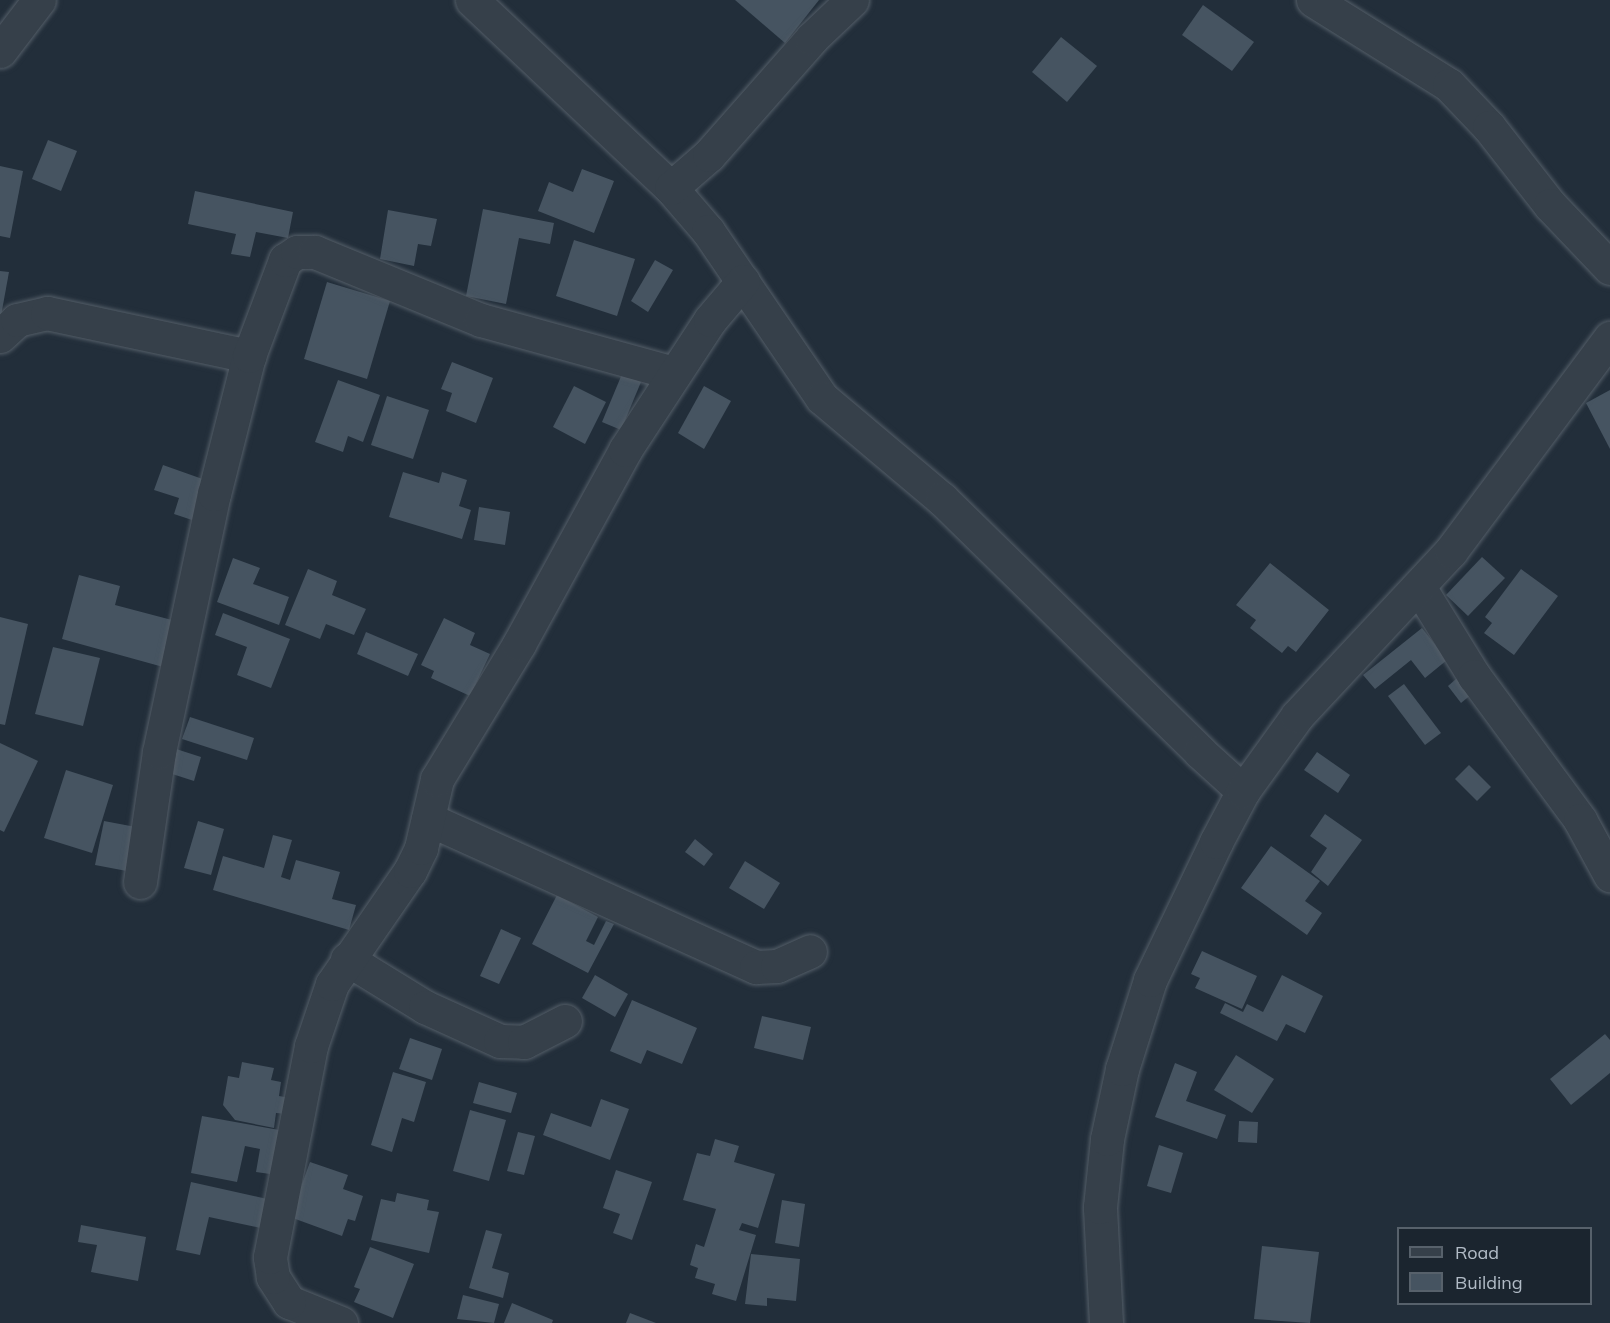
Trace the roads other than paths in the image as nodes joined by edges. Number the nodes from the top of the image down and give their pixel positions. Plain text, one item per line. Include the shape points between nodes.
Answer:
1 (39, 0) edge
2 (472, 0) edge
3 (852, 0) edge
4 (1313, 0) edge
5 (0, 51) edge
6 (671, 188) junction
7 (1610, 268) edge
8 (743, 281) junction
9 (0, 336) edge
10 (1610, 338) edge
11 (249, 356) junction
12 (673, 373) junction
13 (1419, 586) junction
14 (1244, 791) junction
15 (428, 819) junction
16 (1610, 875) edge
17 (140, 882) dead end
18 (810, 951) dead end
19 (347, 959) junction
20 (565, 1021) dead end
21 (341, 1323) edge
22 (1106, 1323) edge

1 - 5 street
2 - 6 street
3 - 6 street via 798,53 725,138
4 - 7 street via 1449,85 1490,127 1550,205
6 - 8 street
8 - 12 street
8 - 14 street via 822,398 942,499
9 - 11 street via 17,320 46,313
10 - 13 street via 1476,518
11 - 12 street via 285,261 297,252 315,252 481,320
11 - 17 street via 214,494 159,752
12 - 15 street via 620,459 519,644 452,750 437,779
13 - 14 street via 1297,716
13 - 16 street via 1474,676 1580,820
14 - 22 street via 1150,980 1122,1069 1107,1138 1100,1207
15 - 18 street via 756,967 777,966
15 - 19 street via 410,871
19 - 20 street via 425,1007 500,1041 524,1042
19 - 21 street via 332,984 311,1046 270,1257 273,1277 289,1302

